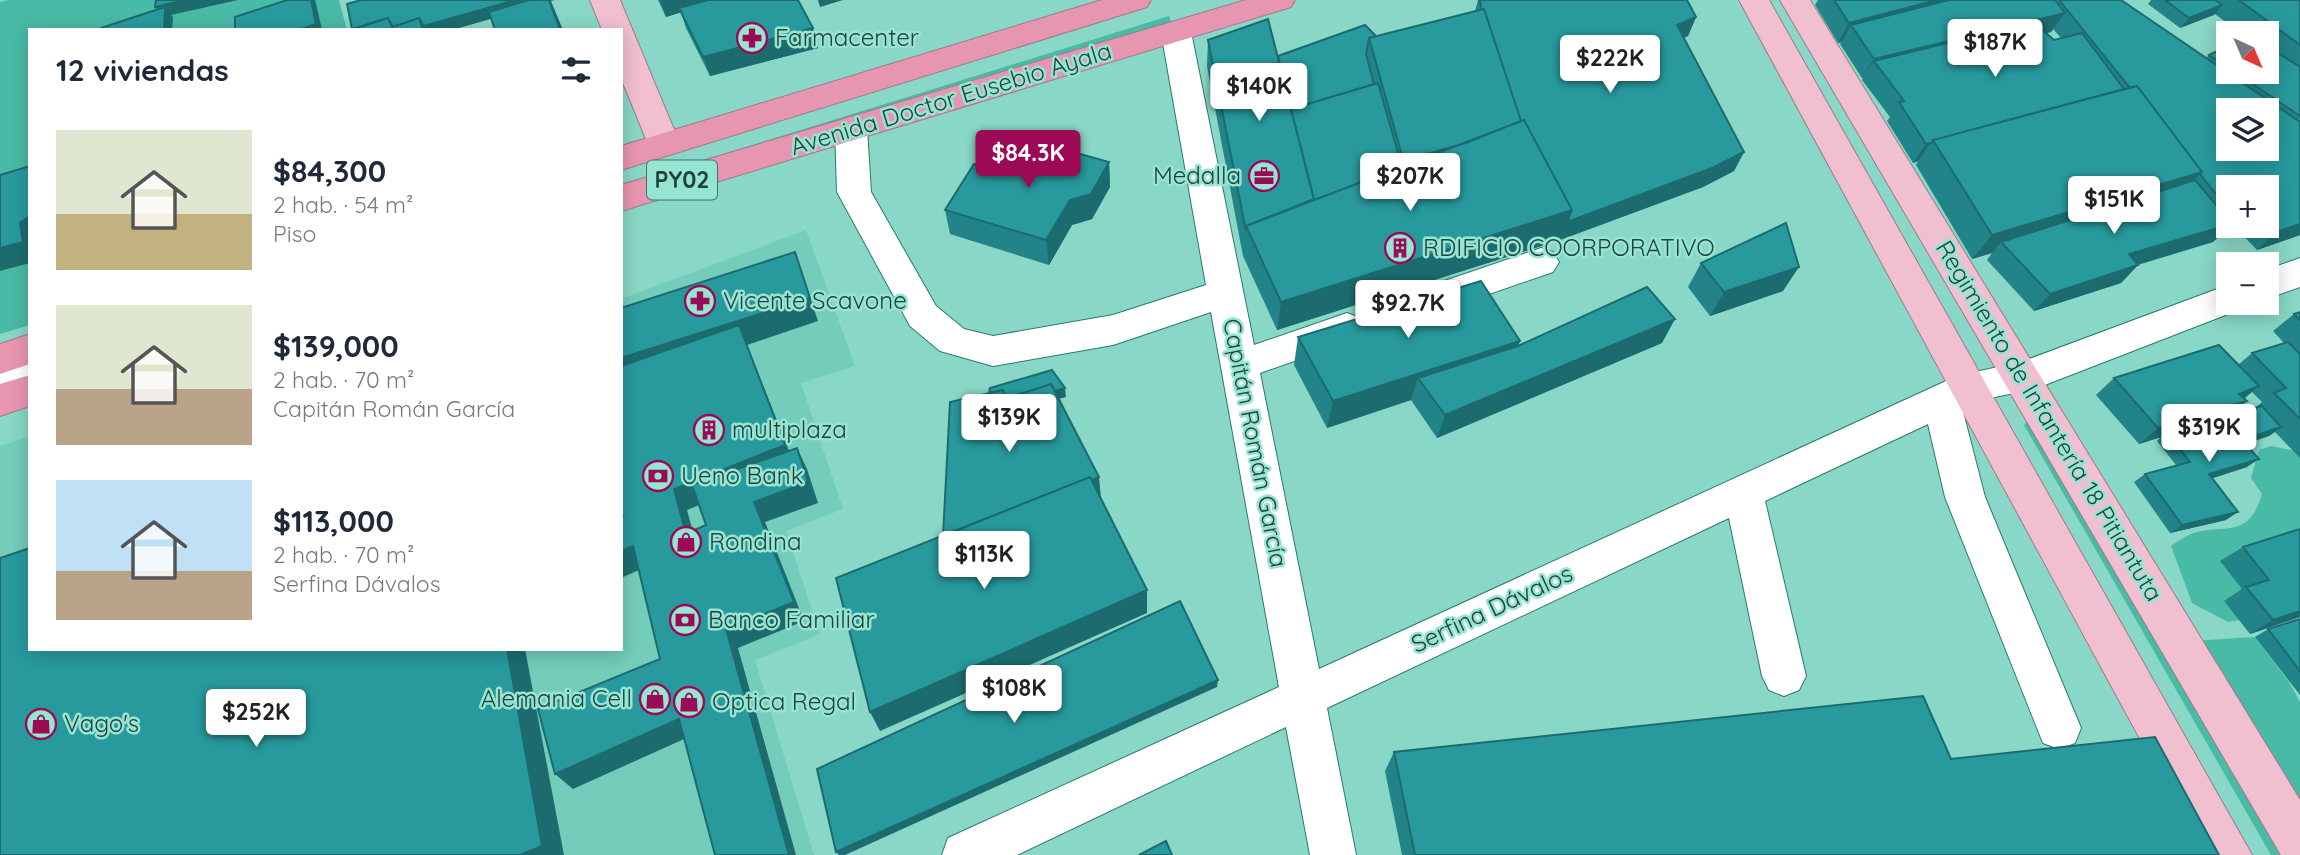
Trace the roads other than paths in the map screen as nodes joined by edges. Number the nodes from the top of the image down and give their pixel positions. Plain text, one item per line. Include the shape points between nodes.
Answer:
1 (605, 0) edge
2 (1136, 0) edge
3 (1280, 0) edge
4 (1754, 0) edge
5 (1795, 0) edge
6 (616, 28) edge
7 (1176, 32) junction
8 (623, 44) edge
9 (851, 129) junction
10 (664, 144) junction
11 (623, 157) edge
12 (623, 197) edge
13 (1541, 262) dead end
14 (2300, 272) edge
15 (2279, 280) edge
16 (1226, 293) junction
17 (2216, 304) edge
18 (28, 350) edge
19 (0, 359) edge
20 (1240, 365) junction
21 (28, 368) edge
22 (0, 376) edge
23 (2024, 377) junction
24 (28, 391) edge
25 (1955, 394) junction
26 (0, 400) edge
27 (1743, 493) junction
28 (1784, 676) dead end
29 (1304, 696) junction
30 (2059, 727) dead end
31 (2300, 843) edge
32 (965, 855) edge
33 (1333, 855) edge
34 (2229, 855) edge

1 - 6 main road
2 - 10 highway, Avenida Doctor Eusebio Ayala / PY02
3 - 7 highway, Avenida Doctor Eusebio Ayala / PY02
4 - 25 main road, Regimiento de Infantería 18 Pitiantuta
5 - 23 main road, Regimiento de Infantería 18 Pitiantuta
7 - 9 highway, Avenida Doctor Eusebio Ayala / PY02
7 - 16 street, Capitán Román García
8 - 10 main road
9 - 12 highway, Avenida Doctor Eusebio Ayala / PY02
9 - 16 street via 854,192 923,316 953,341 993,351 1113,330
10 - 11 highway, Avenida Doctor Eusebio Ayala / PY02
13 - 20 street
14 - 15 street
16 - 20 street, Capitán Román García
17 - 23 street, Serfina Dávalos
18 - 19 highway
20 - 29 street, Capitán Román García
21 - 22 street
23 - 25 street, Serfina Dávalos
23 - 31 main road, Regimiento de Infantería 18 Pitiantuta
24 - 26 highway
25 - 27 street, Serfina Dávalos
25 - 30 street via 1965,497
25 - 34 main road, Regimiento de Infantería 18 Pitiantuta
27 - 28 street
27 - 29 street, Serfina Dávalos
29 - 32 street, Serfina Dávalos
29 - 33 street, Capitán Román García

